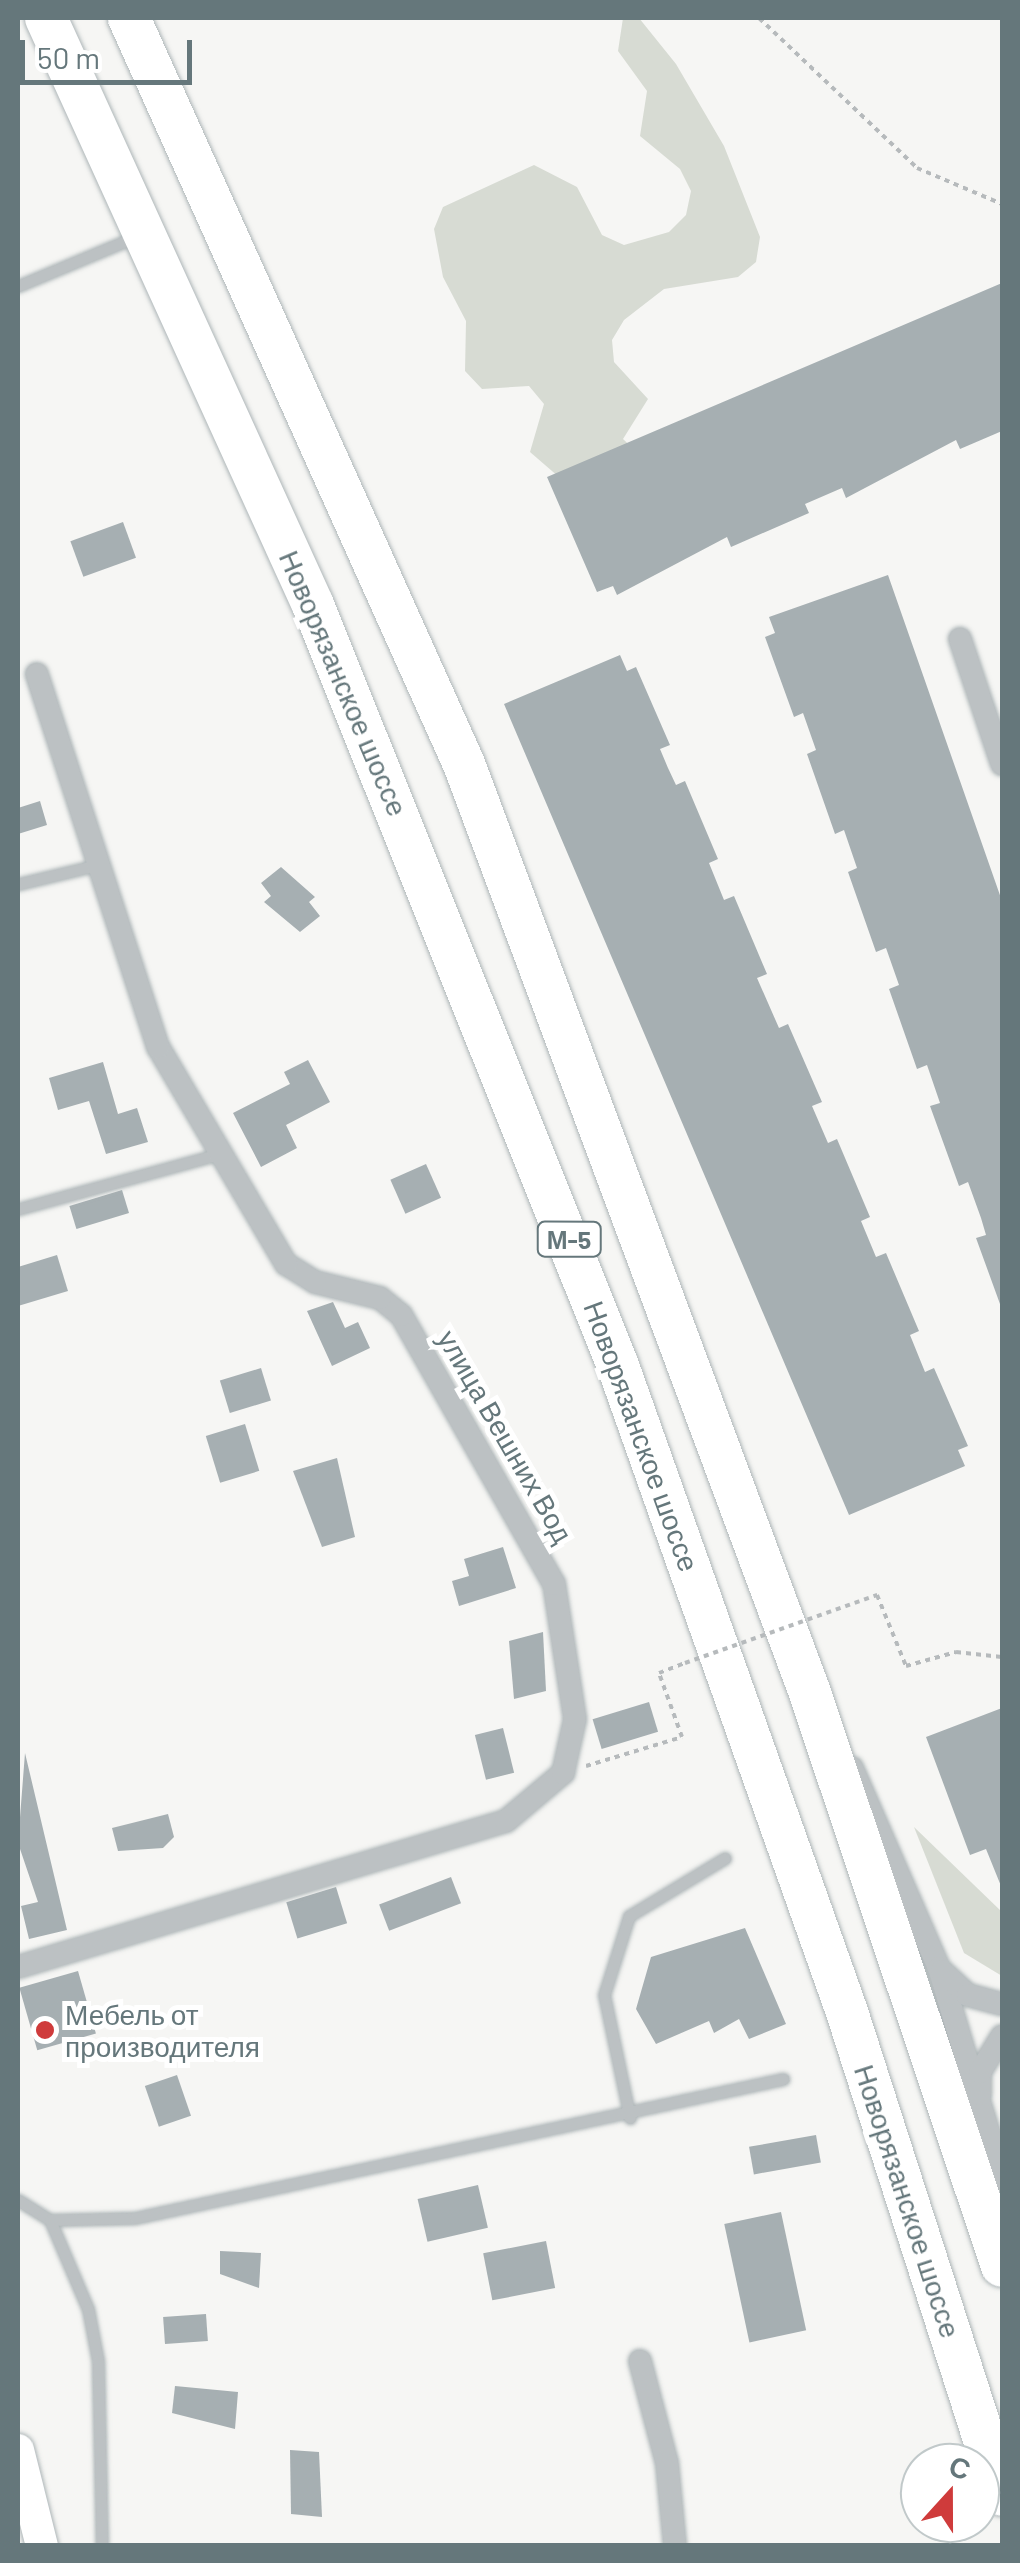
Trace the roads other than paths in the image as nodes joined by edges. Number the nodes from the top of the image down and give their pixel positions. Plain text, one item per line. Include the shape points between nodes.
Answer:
1 (46, 18) edge
2 (129, 18) edge
3 (144, 234) junction
4 (18, 286) edge
5 (960, 639) dead end
6 (38, 674) dead end
7 (1002, 764) edge
8 (94, 866) junction
9 (18, 884) edge
10 (216, 1155) junction
11 (18, 1210) edge
12 (810, 1693) junction
13 (725, 1858) dead end
14 (18, 1966) edge
15 (939, 1968) junction
16 (1002, 2004) edge
17 (1002, 2036) edge
18 (784, 2080) dead end
19 (980, 2108) junction
20 (630, 2118) junction
21 (1002, 2177) edge
22 (18, 2200) edge
23 (50, 2220) junction
24 (1002, 2266) edge
25 (640, 2360) dead end
26 (18, 2450) edge
27 (1002, 2495) edge
28 (42, 2546) edge
29 (102, 2546) edge
30 (675, 2546) edge

1 - 3 highway, Новорязанское шоссе / М-5
2 - 12 highway, М-5 via 464,764
3 - 4 lane
3 - 27 highway, Новорязанское шоссе / М-5 via 320,623 618,1366 847,2012
5 - 7 street
6 - 8 street, улица Вешних Вод
8 - 9 lane
8 - 10 street, улица Вешних Вод via 158,1046
10 - 11 lane
10 - 14 street, улица Вешних Вод via 286,1264 315,1282 380,1298 401,1316 534,1539 571,1648 575,1718 563,1774 530,1807 442,1845
12 - 15 street via 881,1819
12 - 24 highway, М-5
13 - 20 lane via 629,1916 604,1995
15 - 16 street via 968,1995
15 - 19 street
17 - 19 street via 980,2072
18 - 20 lane
19 - 21 street
20 - 23 lane via 222,2204
22 - 23 lane
23 - 29 lane via 88,2310 98,2362
25 - 30 street via 667,2463
26 - 28 main road

